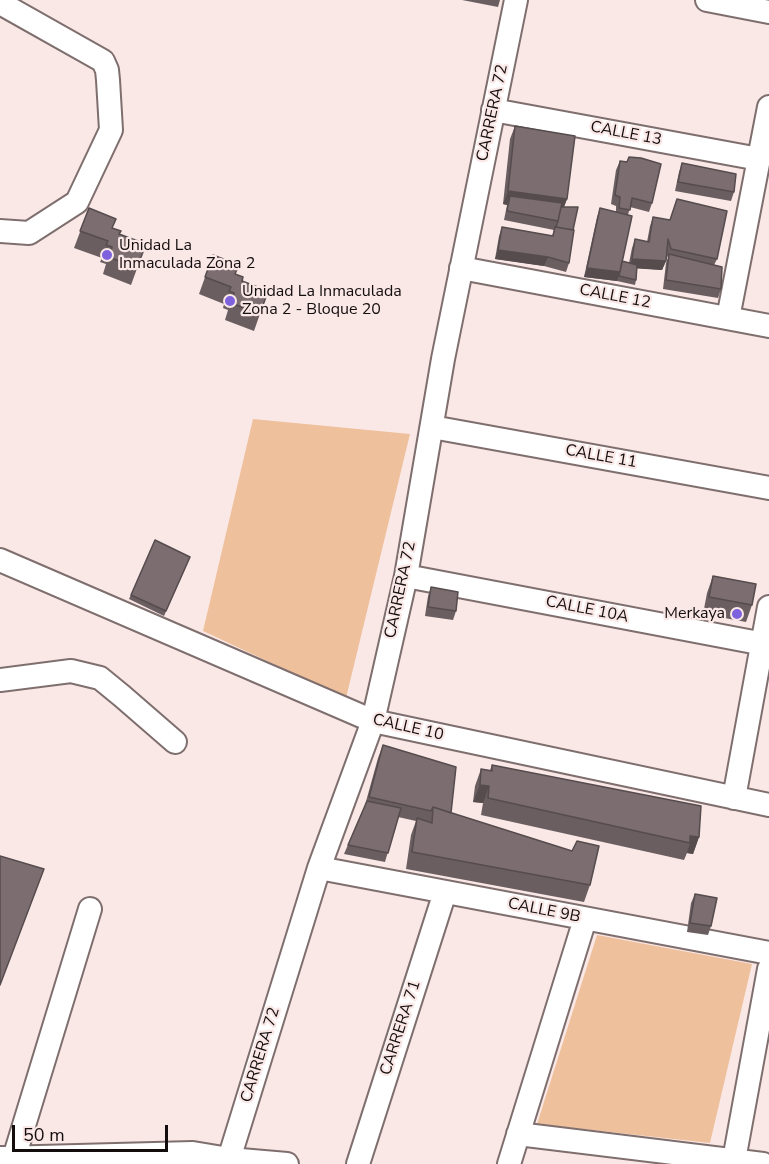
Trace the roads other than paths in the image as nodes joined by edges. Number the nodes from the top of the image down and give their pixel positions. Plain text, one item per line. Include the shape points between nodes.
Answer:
1 (516, 0) edge
2 (707, 0) edge
3 (0, 3) edge
4 (769, 12) edge
5 (769, 107) edge
6 (494, 110) junction
7 (759, 159) junction
8 (0, 231) edge
9 (461, 268) junction
10 (728, 318) junction
11 (769, 326) edge
12 (432, 427) junction
13 (769, 488) edge
14 (0, 560) edge
15 (406, 576) junction
16 (769, 607) edge
17 (766, 644) edge
18 (0, 680) edge
19 (373, 721) junction
20 (175, 741) dead end
21 (734, 798) junction
22 (769, 805) edge
23 (319, 868) junction
24 (445, 892) junction
25 (90, 909) dead end
26 (585, 919) junction
27 (769, 953) edge
28 (769, 969) edge
29 (518, 1134) junction
30 (7, 1158) edge
31 (734, 1160) junction
32 (231, 1162) edge
33 (287, 1164) edge
34 (358, 1164) edge
35 (509, 1164) edge
36 (763, 1164) edge

1 - 6 street, CARRERA 72
2 - 4 street
3 - 8 street via 103,61 111,130 77,202 29,233
5 - 7 street
6 - 7 street, CALLE 13
6 - 9 street, CARRERA 72
7 - 10 street
9 - 10 street, CALLE 12
9 - 12 street, CARRERA 72
10 - 11 street, CALLE 12
12 - 13 street, CALLE 11
12 - 15 street, CARRERA 72
14 - 19 street, CALLE 10
15 - 17 street, CALLE 10A
15 - 19 street, CARRERA 72
16 - 17 street
17 - 21 street
18 - 20 street via 72,671 100,678
19 - 21 street, CALLE 10
19 - 23 street, CARRERA 72
21 - 22 street, CALLE 10
23 - 24 street, CALLE 9B
23 - 32 street, CARRERA 72
24 - 26 street, CALLE 9B
24 - 34 street, CARRERA 71
25 - 30 street
26 - 27 street, CALLE 9B
26 - 29 street
28 - 31 street
29 - 31 street
29 - 35 street
30 - 32 street via 193,1154
31 - 36 street
32 - 33 street

